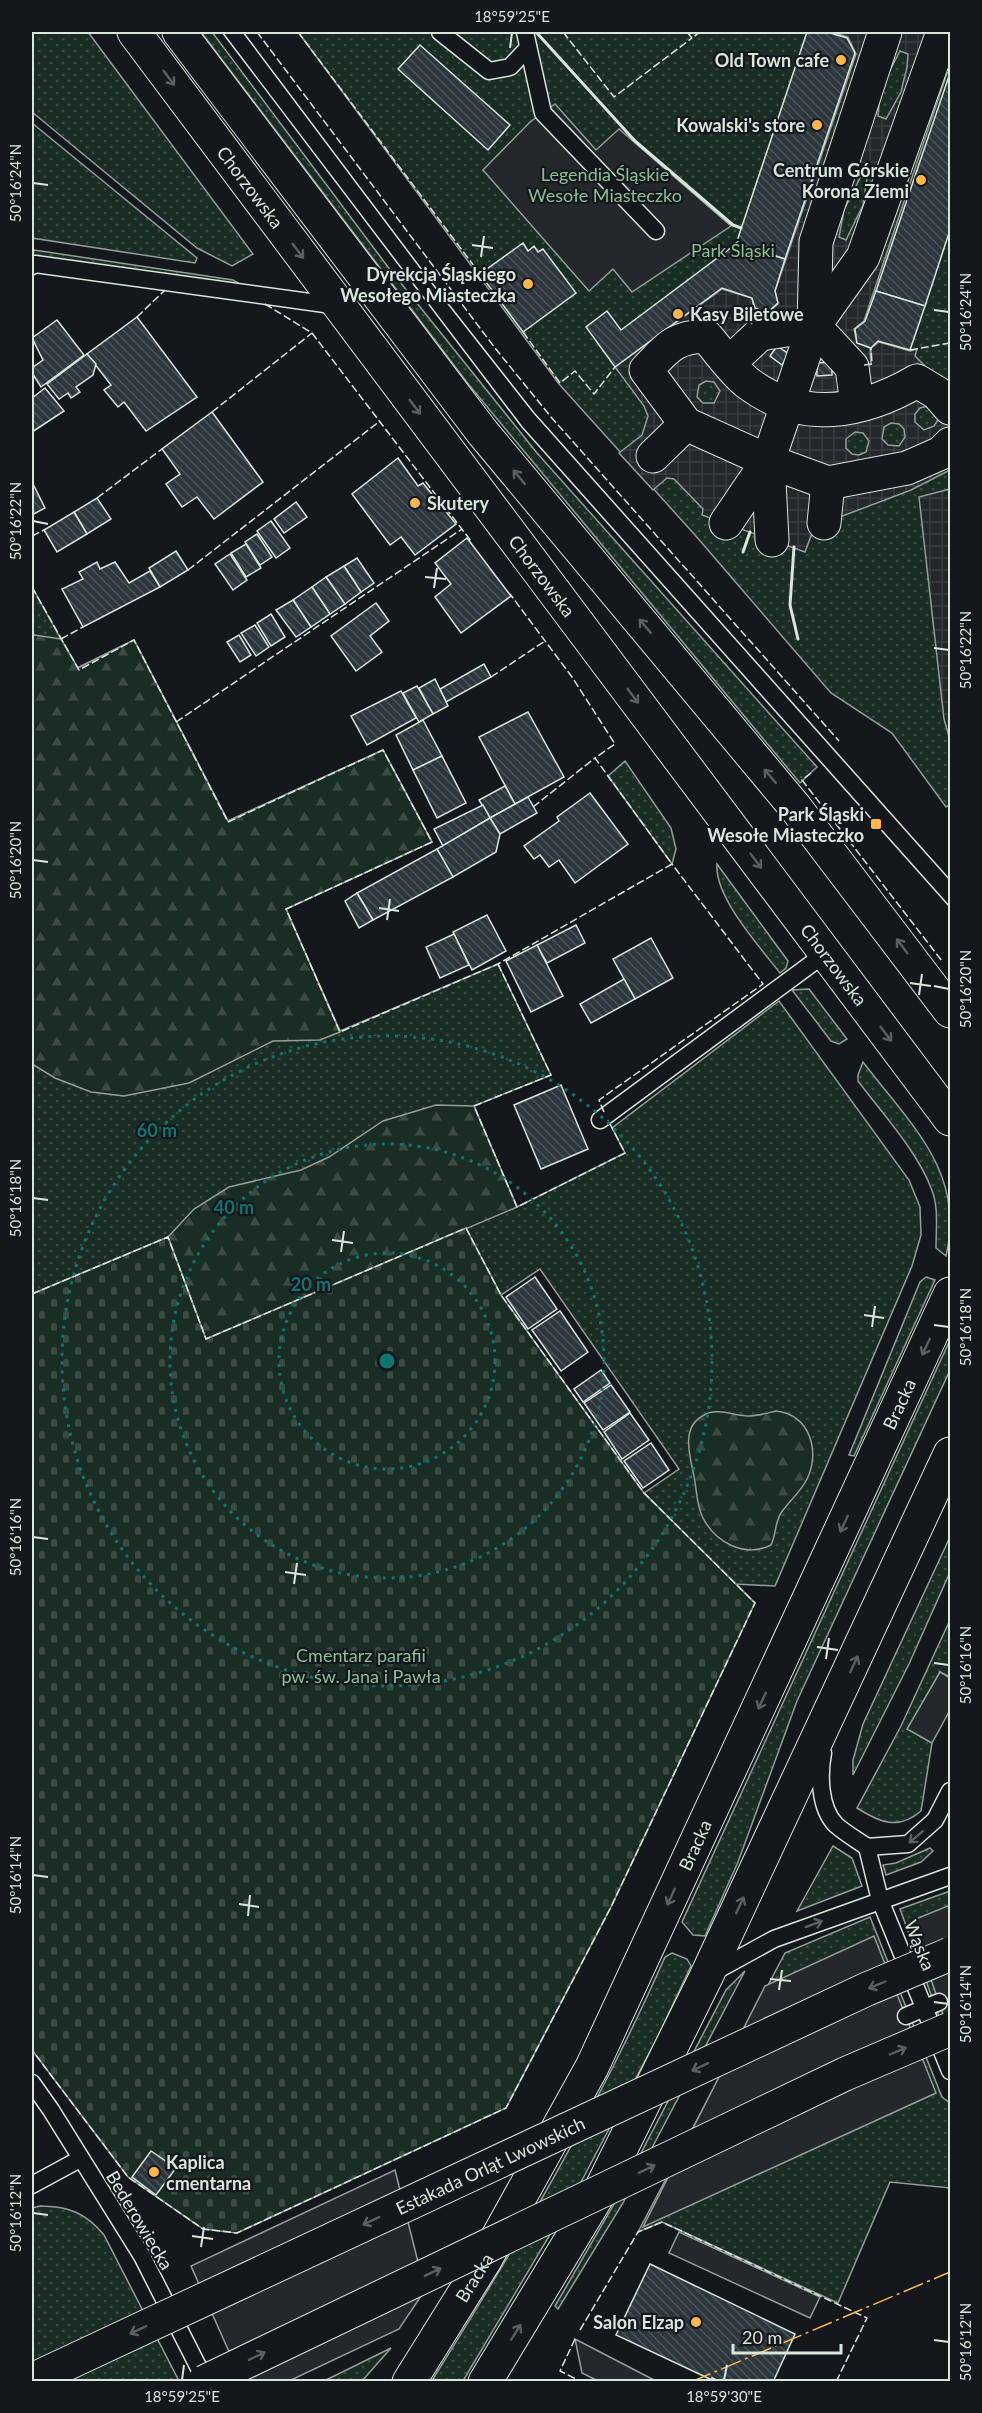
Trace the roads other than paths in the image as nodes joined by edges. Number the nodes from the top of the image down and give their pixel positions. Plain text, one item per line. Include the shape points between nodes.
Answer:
1 (134, 32) edge
2 (178, 32) edge
3 (440, 32) edge
4 (525, 32) edge
5 (885, 32) edge
6 (943, 32) edge
7 (527, 49) junction
8 (657, 231) dead end
9 (32, 266) edge
10 (340, 306) junction
11 (814, 326) junction
12 (729, 363) junction
13 (857, 405) junction
14 (786, 406) junction
15 (951, 408) edge
16 (686, 424) junction
17 (951, 444) edge
18 (653, 456) dead end
19 (768, 461) junction
20 (828, 483) junction
21 (726, 523) dead end
22 (824, 523) dead end
23 (772, 540) dead end
24 (826, 953) junction
25 (951, 1011) edge
26 (951, 1119) edge
27 (600, 1120) dead end
28 (951, 1294) edge
29 (951, 1454) edge
30 (951, 1480) edge
31 (926, 1506) junction
32 (829, 1717) junction
33 (951, 1791) edge
34 (867, 1847) junction
35 (951, 1875) edge
36 (880, 1900) junction
37 (951, 1954) edge
38 (706, 1977) junction
39 (938, 2013) edge
40 (906, 2016) dead end
41 (951, 2071) edge
42 (32, 2083) edge
43 (80, 2159) junction
44 (32, 2185) edge
45 (32, 2380) edge
46 (205, 2382) edge
47 (409, 2382) edge
48 (485, 2382) edge

1 -> 10 main road, Chorzowska
25 -> 2 main road, Chorzowska via 795,807 483,433
3 - 7 lane via 489,71 510,67
4 - 7 lane
5 - 11 main road via 816,242
6 - 11 main road via 863,257
7 - 8 lane via 543,113
9 - 10 lane
10 -> 24 main road, Chorzowska
11 - 12 main road via 760,334
11 - 13 main road via 852,367
11 - 14 main road
12 - 14 main road via 747,384
12 - 16 main road via 706,336 684,337 646,370
13 - 14 main road via 830,411
13 - 15 main road via 886,399 916,381 937,393
14 - 19 main road
16 - 18 main road
16 - 19 main road
17 - 20 main road via 909,479
19 - 20 main road
19 - 21 main road
19 - 23 main road
20 - 22 main road
24 -> 26 main road, Chorzowska
24 - 27 lane
28 -> 47 main road, Bracka via 592,2067 485,2260
29 - 31 main road
30 - 31 main road
32 -> 31 main road
32 - 34 lane via 819,1774 825,1803 836,1825
38 -> 32 main road
33 -> 34 lane via 935,1820 908,1844
34 - 36 lane, Wąska
35 - 36 lane
38 -> 36 lane via 749,1950
36 - 39 lane, Wąska
37 -> 45 main road, Estakada Orląt Lwowskich, bridge via 867,1989
48 -> 38 main road via 598,2195
39 - 40 lane
39 - 41 lane, Wąska
46 -> 39 main road, bridge via 845,2074
42 - 43 lane, Bederowiecka
43 - 44 lane
43 - 46 lane, Bederowiecka via 142,2256

